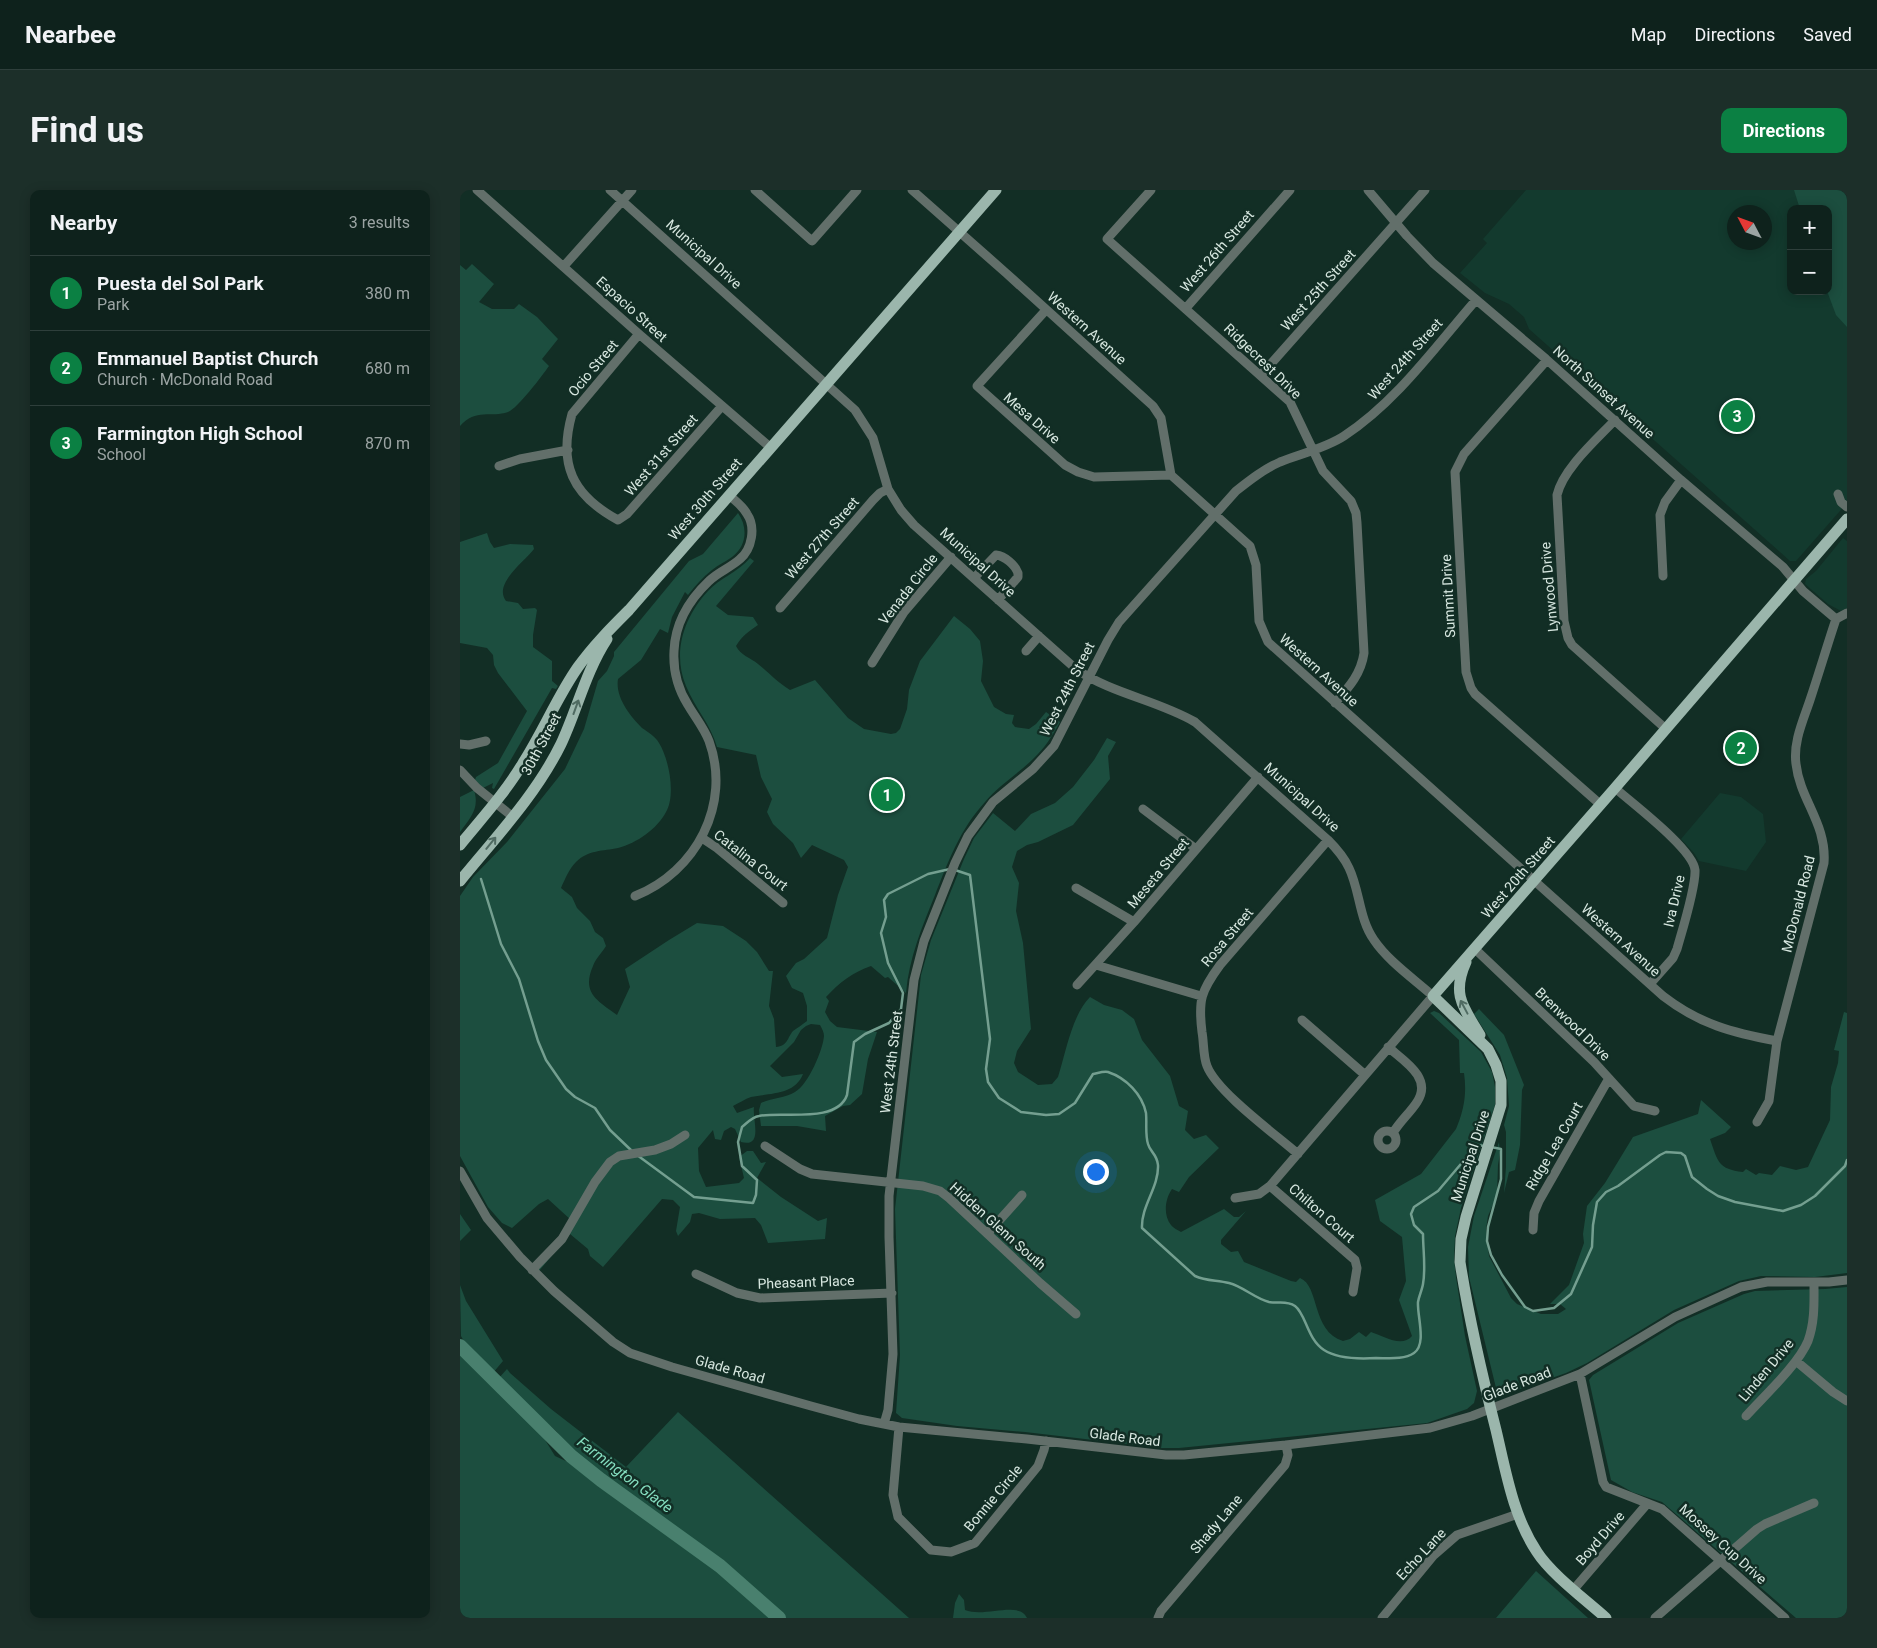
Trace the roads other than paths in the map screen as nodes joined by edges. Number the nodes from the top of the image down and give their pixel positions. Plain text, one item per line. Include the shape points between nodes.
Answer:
1 (477, 190) edge
2 (610, 190) edge
3 (632, 190) edge
4 (755, 190) edge
5 (857, 190) edge
6 (912, 190) edge
7 (996, 190) edge
8 (1150, 190) edge
9 (1290, 190) edge
10 (1368, 190) edge
11 (1425, 190) edge
12 (622, 200) junction
13 (1396, 223) junction
14 (960, 232) junction
15 (564, 266) junction
16 (1476, 300) junction
17 (1186, 308) junction
18 (1046, 310) junction
19 (639, 334) junction
20 (1547, 360) junction
21 (1261, 375) junction
22 (826, 384) junction
23 (722, 406) junction
24 (1615, 420) junction
25 (771, 448) junction
26 (568, 450) junction
27 (1312, 450) junction
28 (499, 466) dead end
29 (1171, 475) junction
30 (1682, 480) junction
31 (888, 489) junction
32 (1838, 494) dead end
33 (728, 495) junction
34 (1847, 507) edge
35 (1215, 514) junction
36 (1847, 519) edge
37 (618, 520) joint
38 (951, 557) junction
39 (1663, 576) dead end
40 (974, 578) junction
41 (1795, 581) junction
42 (998, 600) junction
43 (780, 608) dead end
44 (629, 610) junction
45 (1847, 613) edge
46 (1836, 620) junction
47 (1039, 636) junction
48 (1026, 651) dead end
49 (872, 663) dead end
50 (1090, 678) junction
51 (1335, 703) junction
52 (1666, 729) junction
53 (486, 741) dead end
54 (460, 744) edge
55 (460, 770) edge
56 (1258, 777) junction
57 (1615, 788) junction
58 (495, 802) junction
59 (1600, 805) junction
60 (1143, 808) dead end
61 (512, 817) junction
62 (702, 838) junction
63 (1328, 840) junction
64 (460, 845) edge
65 (1196, 849) junction
66 (1535, 880) junction
67 (460, 881) edge
68 (1076, 888) dead end
69 (635, 896) dead end
70 (783, 903) dead end
71 (1134, 922) junction
72 (1473, 952) junction
73 (1096, 965) junction
74 (1650, 984) junction
75 (1077, 985) dead end
76 (1201, 996) junction
77 (1433, 996) junction
78 (1302, 1020) dead end
79 (1777, 1041) junction
80 (1388, 1047) junction
81 (1488, 1049) junction
82 (1364, 1074) junction
83 (1608, 1080) junction
84 (1655, 1111) dead end
85 (1757, 1122) dead end
86 (1393, 1133) dead end
87 (684, 1135) dead end
88 (765, 1146) dead end
89 (1298, 1154) junction
90 (460, 1171) edge
91 (890, 1183) junction
92 (1267, 1188) junction
93 (1022, 1195) dead end
94 (1235, 1198) dead end
95 (1533, 1230) dead end
96 (988, 1233) junction
97 (532, 1270) junction
98 (696, 1274) dead end
99 (1847, 1280) edge
100 (1814, 1283) junction
101 (1353, 1292) dead end
102 (892, 1293) junction
103 (1076, 1314) dead end
104 (1796, 1361) junction
105 (1580, 1374) junction
106 (1847, 1401) edge
107 (1491, 1408) junction
108 (1746, 1416) dead end
109 (884, 1424) junction
110 (898, 1427) junction
111 (1046, 1441) junction
112 (1286, 1445) junction
113 (1814, 1503) dead end
114 (1647, 1504) junction
115 (1518, 1514) junction
116 (1719, 1561) junction
117 (1574, 1589) junction
118 (1158, 1618) edge
119 (1382, 1618) edge
120 (1606, 1618) edge
121 (1655, 1618) edge
122 (1785, 1618) edge

1 - 15 street, Espacio Street
2 - 12 street, Municipal Drive
3 - 12 street
4 - 5 street via 812,240
6 - 14 street, Western Avenue
7 - 14 main road, West 30th Street
8 - 17 street, Ridgecrest Drive via 1107,239
9 - 17 street, West 26th Street
10 - 13 street, North Sunset Avenue
11 - 13 street, West 25th Street
12 - 15 street
12 - 22 street, Municipal Drive
13 - 16 street, North Sunset Avenue via 1433,263
13 - 21 street, West 25th Street
14 - 18 street, Western Avenue
14 - 22 main road, West 30th Street
15 - 19 street, Espacio Street
16 - 20 street, North Sunset Avenue
16 - 27 street, West 24th Street via 1385,405 1341,438
17 - 21 street, Ridgecrest Drive
18 - 29 street, Western Avenue via 1153,406 1161,418
18 - 29 street, Mesa Drive via 977,386 1065,465 1078,472 1094,477
19 - 23 street, Espacio Street
19 - 26 street, Ocio Street via 572,414
20 - 24 street, North Sunset Avenue
20 - 59 street, Summit Drive via 1464,454 1455,472 1466,672 1475,694
21 - 27 street, Ridgecrest Drive via 1290,402
22 - 25 main road, West 30th Street
22 - 31 street, Municipal Drive via 855,410 866,425
23 - 25 street, Espacio Street
23 - 37 street, West 31st Street via 627,514
24 - 30 street, North Sunset Avenue
24 - 52 street, Lynwood Drive via 1566,473 1556,495 1564,621 1572,645
25 - 33 main road, West 30th Street
26 - 28 street
26 - 37 street, Ocio Street via 571,476 577,487
27 - 35 street, West 24th Street via 1278,463 1254,477
27 - 51 street, Ridgecrest Drive via 1323,471 1351,501 1357,524 1363,661 1357,677
29 - 35 street, Western Avenue
30 - 39 street via 1665,502 1660,515
30 - 41 street, North Sunset Avenue
31 - 38 street, Municipal Drive via 907,518
31 - 43 street, West 27th Street via 878,495
32 - 34 street
33 - 44 main road, West 30th Street
33 - 62 street via 748,515 752,527 750,543 743,557 714,576 696,595 681,620 674,644 679,686 708,740 715,769 713,808
35 - 50 street, West 24th Street via 1116,627
35 - 51 street, Western Avenue via 1250,546 1256,565 1259,621 1268,642
36 - 41 main road, West 20th Street
38 - 40 street, Municipal Drive
38 - 49 street, Venada Circle via 904,612
40 - 42 street, Municipal Drive
40 - 42 street via 996,555 1015,567 1018,577
41 - 46 street, North Sunset Avenue
41 - 52 main road, West 20th Street
42 - 47 street, Municipal Drive
44 - 58 main road, West 30th Street via 578,667 524,763
61 -> 44 main road, 30th Street via 531,794 561,744 605,642
45 - 46 street
46 - 79 street, McDonald Road via 1796,745 1799,779 1824,841 1824,863
47 - 48 street
47 - 50 street, Municipal Drive
50 - 56 street, Municipal Drive via 1180,714
50 - 91 street, West 24th Street via 1054,746 1033,769 996,799 972,829 931,921 914,980
51 - 66 street, Western Avenue
52 - 57 main road, West 20th Street
53 - 54 street
55 - 58 street
56 - 63 street, Municipal Drive
56 - 65 street, Meseta Street
57 - 59 main road, West 20th Street
57 - 74 street, Iva Drive via 1685,850 1694,867 1694,880 1677,949
58 - 61 street
58 - 64 main road, West 30th Street
59 - 66 main road, West 20th Street
60 - 65 street
67 -> 61 main road, 30th Street
62 - 69 street via 675,872
62 - 70 street, Catalina Court
63 - 76 street, Rosa Street via 1220,965
63 - 77 street, Municipal Drive via 1349,868 1374,940
65 - 71 street, Meseta Street
66 - 72 main road, West 20th Street
66 - 74 street, Western Avenue
68 - 71 street
71 - 73 street, Meseta Street
72 - 77 main road, West 20th Street
81 -> 72 main road via 1459,997 1464,968
72 - 83 street, Brenwood Drive via 1594,1062
73 - 75 street, Meseta Street
73 - 76 street
74 - 79 street, Western Avenue via 1681,1009 1713,1026
76 - 89 street, Rosa Street via 1205,1055 1212,1075 1226,1092
77 - 80 street, West 20th Street
77 - 81 main road, Municipal Drive
78 - 82 street
79 - 85 street, McDonald Road via 1769,1101
80 - 82 street, West 20th Street
80 - 86 street via 1414,1070 1422,1085 1421,1096
81 - 107 main road, Municipal Drive via 1501,1081 1501,1105 1466,1218 1460,1262
82 - 89 street, West 20th Street
83 - 84 street, Brenwood Drive via 1634,1106
83 - 95 street, Ridge Lea Court via 1539,1201
87 - 97 street via 655,1150 620,1156 610,1162 562,1239
88 - 91 street, Hidden Glenn South via 812,1174
89 - 92 street, West 20th Street
90 - 97 street, Glade Road via 488,1218
91 - 96 street, Hidden Glenn South via 940,1191
91 - 102 street, West 24th Street
92 - 94 street via 1250,1197
92 - 101 street, Chilton Court via 1355,1260 1358,1268
93 - 96 street
96 - 103 street, Hidden Glenn South
97 - 109 street, Glade Road via 613,1342 630,1353
98 - 102 street, Pheasant Place via 737,1293 760,1298
99 - 100 street, Glade Road
100 - 104 street, Linden Drive via 1813,1318 1808,1341
100 - 105 street, Glade Road via 1767,1282 1741,1287 1675,1318
102 - 109 street, West 24th Street via 894,1354
104 - 106 street
104 - 108 street, Linden Drive
105 - 107 street, Glade Road
105 - 114 street, Mossey Cup Drive via 1606,1488
107 - 112 street, Glade Road via 1430,1428
107 - 115 main road, Municipal Drive
109 - 110 street, Glade Road
110 - 111 street, Glade Road
110 - 111 street, Bonnie Circle via 893,1494 898,1517 931,1550 951,1552 975,1543 1038,1466
111 - 112 street, Glade Road via 1166,1455
112 - 118 street, Shady Lane via 1285,1465
113 - 116 street via 1765,1524
114 - 116 street, Mossey Cup Drive via 1662,1509
114 - 117 street, Boyd Drive
115 - 117 main road, Municipal Drive via 1537,1553
115 - 119 street, Echo Lane via 1457,1536 1434,1556
116 - 121 street
116 - 122 street, Mossey Cup Drive
117 - 120 main road, Municipal Drive

